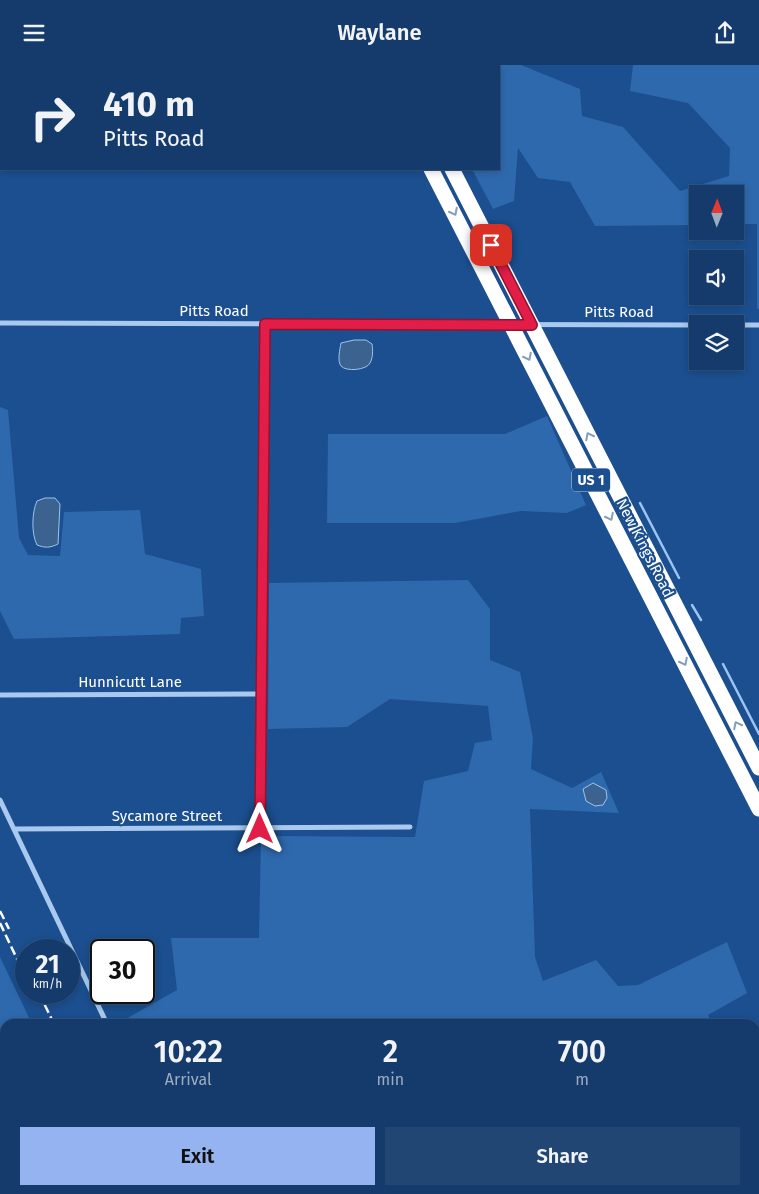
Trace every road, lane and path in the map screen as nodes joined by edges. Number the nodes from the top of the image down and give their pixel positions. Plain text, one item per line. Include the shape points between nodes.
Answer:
1 (432, 170) edge
2 (453, 170) edge
3 (0, 323) edge
4 (265, 324) junction
5 (511, 325) junction
6 (532, 325) junction
7 (689, 325) edge
8 (744, 325) edge
9 (759, 325) edge
10 (675, 605) junction
11 (659, 613) junction
12 (261, 694) junction
13 (0, 695) edge
14 (759, 768) edge
15 (0, 800) edge
16 (759, 809) edge
17 (410, 827) dead end
18 (14, 829) junction
19 (260, 829) junction
20 (105, 1019) edge

1 -> 5 highway, New Kings Road / US 1
2 - 6 highway, New Kings Road / US 1
3 - 4 street, Pitts Road
4 - 5 street, Pitts Road
4 - 12 street
5 - 6 street, Pitts Road
5 -> 11 highway, New Kings Road / US 1
6 - 7 street, Pitts Road
10 -> 6 highway, New Kings Road / US 1
8 - 9 street
10 - 11 street
14 -> 10 highway, New Kings Road / US 1
11 -> 16 highway, New Kings Road / US 1
12 - 13 street, Hunnicutt Lane
12 - 19 street
15 - 18 street
17 - 19 street, Sycamore Street
18 - 19 street, Sycamore Street
18 - 20 street

